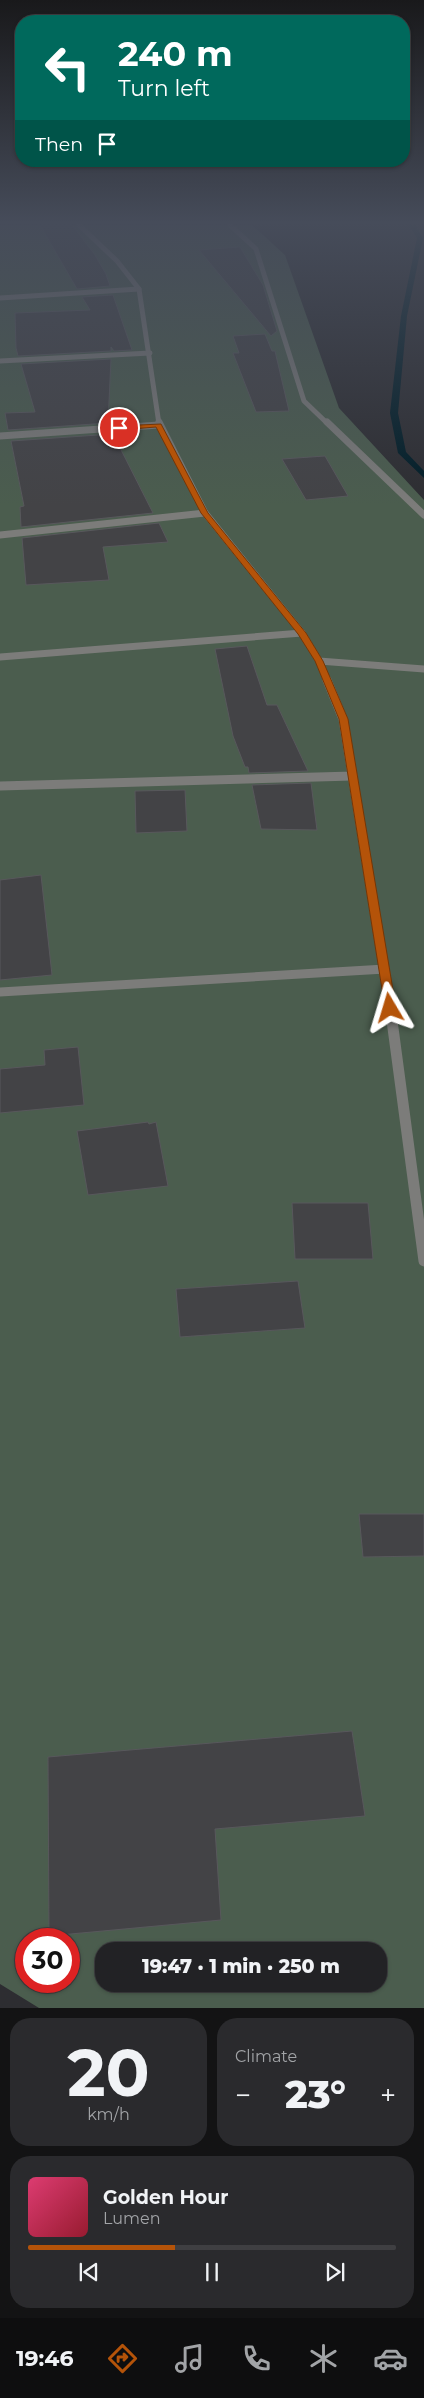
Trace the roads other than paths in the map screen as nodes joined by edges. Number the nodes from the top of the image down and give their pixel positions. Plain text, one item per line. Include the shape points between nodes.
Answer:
1 (144, 319) edge
2 (278, 319) edge
3 (150, 353) junction
4 (0, 361) edge
5 (159, 425) junction
6 (0, 436) edge
7 (205, 513) junction
8 (424, 515) edge
9 (0, 535) edge
10 (302, 633) junction
11 (0, 657) edge
12 (319, 661) junction
13 (424, 669) edge
14 (353, 776) junction
15 (0, 786) edge
16 (385, 969) junction
17 (0, 992) edge
18 (424, 1261) edge

1 - 3 street
2 - 8 street via 304,401
3 - 4 street
3 - 5 street
5 - 6 street
5 - 7 street
7 - 9 street
7 - 10 street
10 - 11 street
10 - 12 street
12 - 13 street
12 - 14 street via 343,719
14 - 15 street
14 - 16 street
16 - 17 street
16 - 18 street

